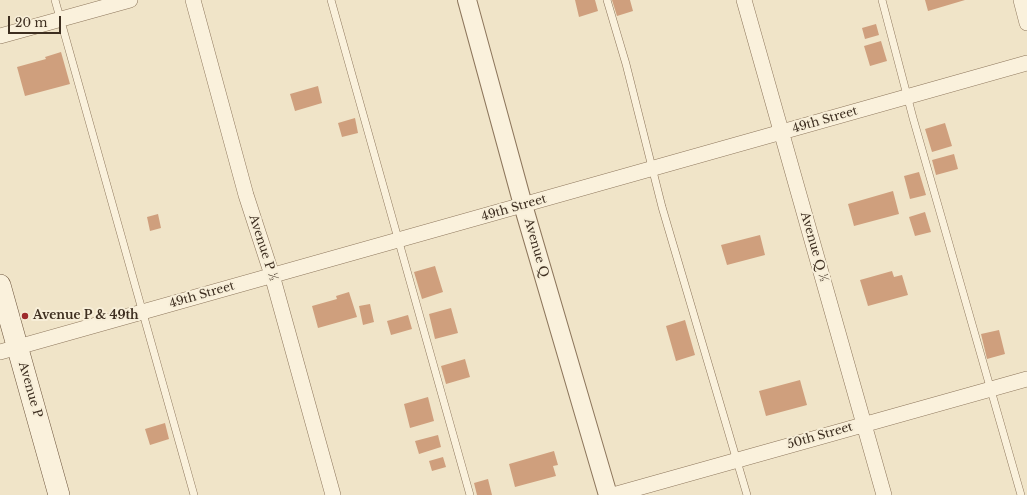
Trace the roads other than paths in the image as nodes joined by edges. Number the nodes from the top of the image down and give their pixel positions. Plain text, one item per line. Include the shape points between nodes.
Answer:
1 (55, 0) edge
2 (130, 0) edge
3 (192, 0) edge
4 (331, 0) edge
5 (467, 0) edge
6 (607, 0) edge
7 (744, 0) edge
8 (882, 0) edge
9 (1021, 0) edge
10 (60, 20) junction
11 (1027, 23) edge
12 (0, 36) edge
13 (1027, 63) edge
14 (908, 96) junction
15 (781, 132) junction
16 (652, 168) junction
17 (523, 205) junction
18 (398, 240) junction
19 (272, 276) junction
20 (0, 285) edge
21 (143, 312) junction
22 (9, 350) edge
23 (1027, 379) edge
24 (991, 388) junction
25 (864, 424) junction
26 (736, 460) junction
27 (59, 495) edge
28 (194, 495) edge
29 (333, 495) edge
30 (470, 495) edge
31 (608, 495) edge
32 (613, 495) edge
33 (747, 495) edge
34 (884, 495) edge
35 (1021, 495) edge

1 - 10 lane
2 - 10 street
3 - 19 street, Avenue P ½ via 246,195
4 - 18 lane
5 - 17 street, Avenue Q
6 - 16 lane
7 - 15 street, Avenue Q ½
8 - 14 lane
9 - 11 street
10 - 12 street
10 - 21 lane
13 - 14 street, 49th Street
14 - 15 street, 49th Street
14 - 24 lane
15 - 16 street, 49th Street
15 - 25 street, Avenue Q ½
16 - 17 street, 49th Street
16 - 26 lane
17 - 18 street, 49th Street
17 - 31 street, Avenue Q
18 - 19 street, 49th Street
18 - 30 lane
19 - 21 street, 49th Street
19 - 29 street, Avenue P ½
20 - 22 main road, Avenue P
21 - 22 street, 49th Street
21 - 28 lane
22 - 27 main road, Avenue P
23 - 24 street, 50th Street
24 - 25 street, 50th Street
24 - 35 lane
25 - 26 street, 50th Street
25 - 34 street, Avenue Q ½
26 - 32 street, 50th Street
26 - 33 lane

